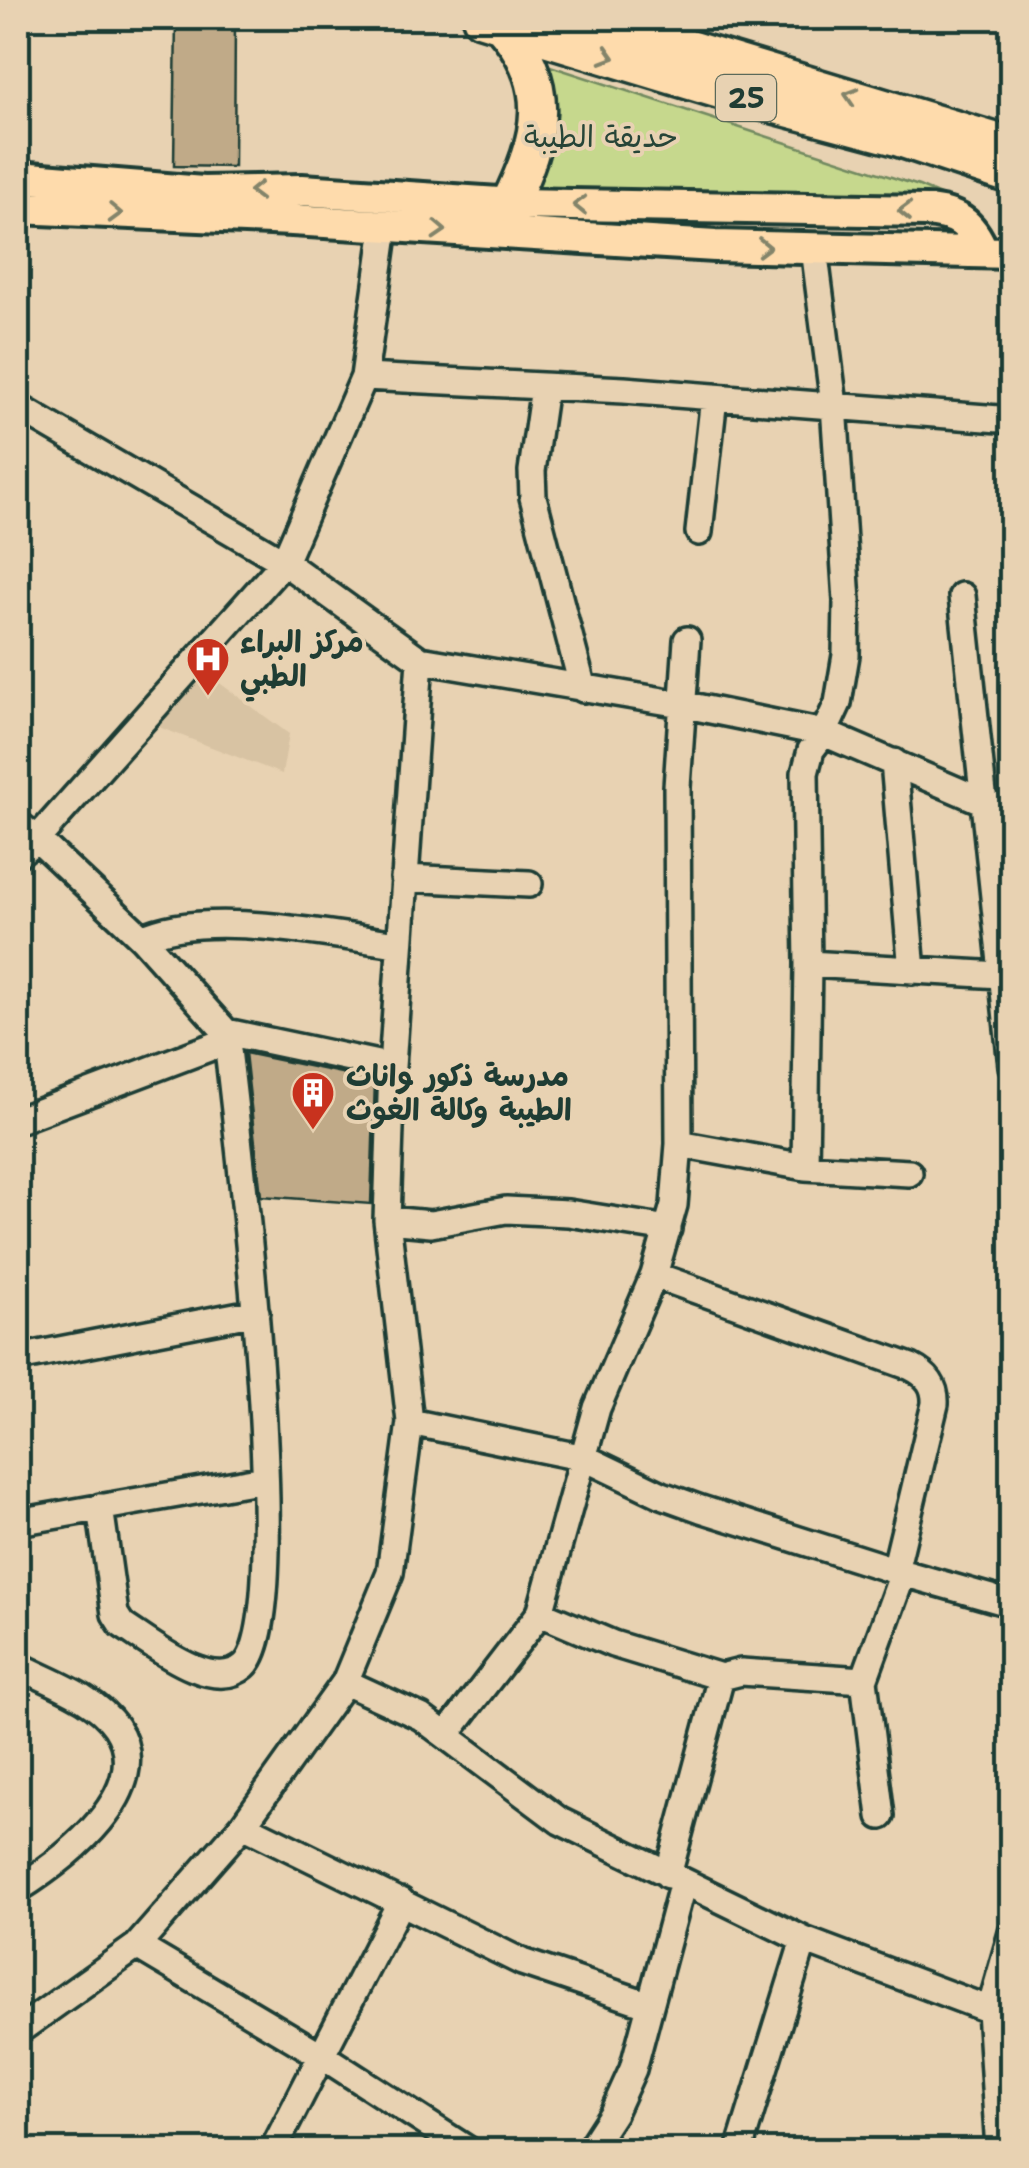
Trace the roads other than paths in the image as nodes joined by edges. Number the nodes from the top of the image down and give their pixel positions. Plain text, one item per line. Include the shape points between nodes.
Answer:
1 (588, 18) edge
2 (491, 21) edge
3 (1012, 146) edge
4 (977, 165) junction
5 (1012, 176) edge
6 (18, 177) edge
7 (1012, 194) edge
8 (509, 204) junction
9 (18, 208) edge
10 (385, 227) junction
11 (814, 248) junction
12 (997, 252) edge
13 (364, 377) junction
14 (544, 387) junction
15 (714, 397) junction
16 (834, 405) junction
17 (18, 407) edge
18 (1012, 420) edge
19 (699, 532) dead end
20 (284, 562) junction
21 (962, 596) dead end
22 (687, 640) dead end
23 (420, 660) junction
24 (583, 689) junction
25 (681, 704) junction
26 (824, 733) junction
27 (894, 762) junction
28 (982, 804) junction
29 (1012, 814) edge
30 (24, 839) edge
31 (404, 878) junction
32 (529, 884) dead end
33 (142, 938) junction
34 (398, 944) junction
35 (808, 964) junction
36 (912, 971) junction
37 (1000, 974) junction
38 (227, 1036) junction
39 (1012, 1066) edge
40 (392, 1067) junction
41 (18, 1120) edge
42 (678, 1144) junction
43 (805, 1167) junction
44 (909, 1173) dead end
45 (387, 1220) junction
46 (668, 1229) junction
47 (654, 1275) junction
48 (256, 1312) junction
49 (18, 1358) edge
50 (410, 1422) junction
51 (585, 1458) junction
52 (264, 1478) junction
53 (100, 1508) junction
54 (18, 1522) edge
55 (899, 1572) junction
56 (1012, 1604) edge
57 (540, 1613) junction
58 (18, 1666) edge
59 (721, 1677) junction
60 (864, 1680) junction
61 (345, 1682) junction
62 (447, 1734) junction
63 (881, 1816) dead end
64 (242, 1825) junction
65 (676, 1879) junction
66 (18, 1889) edge
67 (402, 1902) junction
68 (1012, 1933) edge
69 (804, 1940) junction
70 (138, 1946) junction
71 (650, 2005) junction
72 (1001, 2011) edge
73 (18, 2031) edge
74 (324, 2057) junction
75 (274, 2150) edge
76 (468, 2150) edge
77 (589, 2150) edge
78 (739, 2150) edge
79 (999, 2150) edge

3 -> 1 highway, 25
2 -> 4 highway, 25
2 - 8 highway via 522,47 537,102 532,153
4 - 5 highway, 25
4 - 7 highway
8 -> 6 main road
12 -> 8 main road via 970,226 942,212
9 -> 10 main road
10 -> 11 main road
10 - 13 street
11 - 12 main road
11 - 16 street
13 - 14 street
13 - 20 street
14 - 15 street
14 - 24 street via 533,497
15 - 16 street
15 - 19 street
16 - 18 street
16 - 26 street via 847,615 841,692
17 - 20 street
20 - 23 street
20 - 30 street
21 - 28 street
22 - 25 street
23 - 24 street
23 - 31 street
24 - 25 street
25 - 26 street
25 - 42 street
26 - 27 street
26 - 35 street via 805,773
27 - 28 street
27 - 36 street
28 - 29 street
28 - 37 street
30 - 33 street
31 - 32 street
31 - 34 street
33 - 34 street via 179,925 254,926
33 - 38 street
34 - 40 street
35 - 36 street
35 - 43 street
36 - 37 street
37 - 39 street
38 - 40 street
38 - 41 street
38 - 48 street
40 - 45 street
42 - 43 street
42 - 46 street
43 - 44 street
45 - 46 street via 432,1224 499,1210
45 - 50 street
46 - 47 street
47 - 51 street via 597,1408
47 - 55 street via 928,1378 936,1404
48 - 49 street
48 - 52 street
50 - 51 street
50 - 61 street via 390,1573
51 - 55 street via 662,1496
51 - 57 street
52 - 53 street
52 - 53 street via 260,1626 253,1655 227,1674 191,1666 122,1625
53 - 54 street
55 - 56 street
55 - 60 street
57 - 59 street
57 - 62 street
58 - 66 street via 88,1702 114,1724 126,1748 126,1773 112,1806 75,1848
59 - 60 street via 741,1672
59 - 65 street
60 - 63 street
61 - 62 street
61 - 64 street
62 - 65 street via 560,1821
64 - 67 street
64 - 70 street
65 - 69 street
65 - 71 street
67 - 71 street via 522,1962
67 - 74 street
68 - 72 street
69 - 72 street
69 - 78 street
70 - 73 street
70 - 74 street
71 - 77 street via 622,2096
72 - 79 street
74 - 75 street
74 - 76 street

